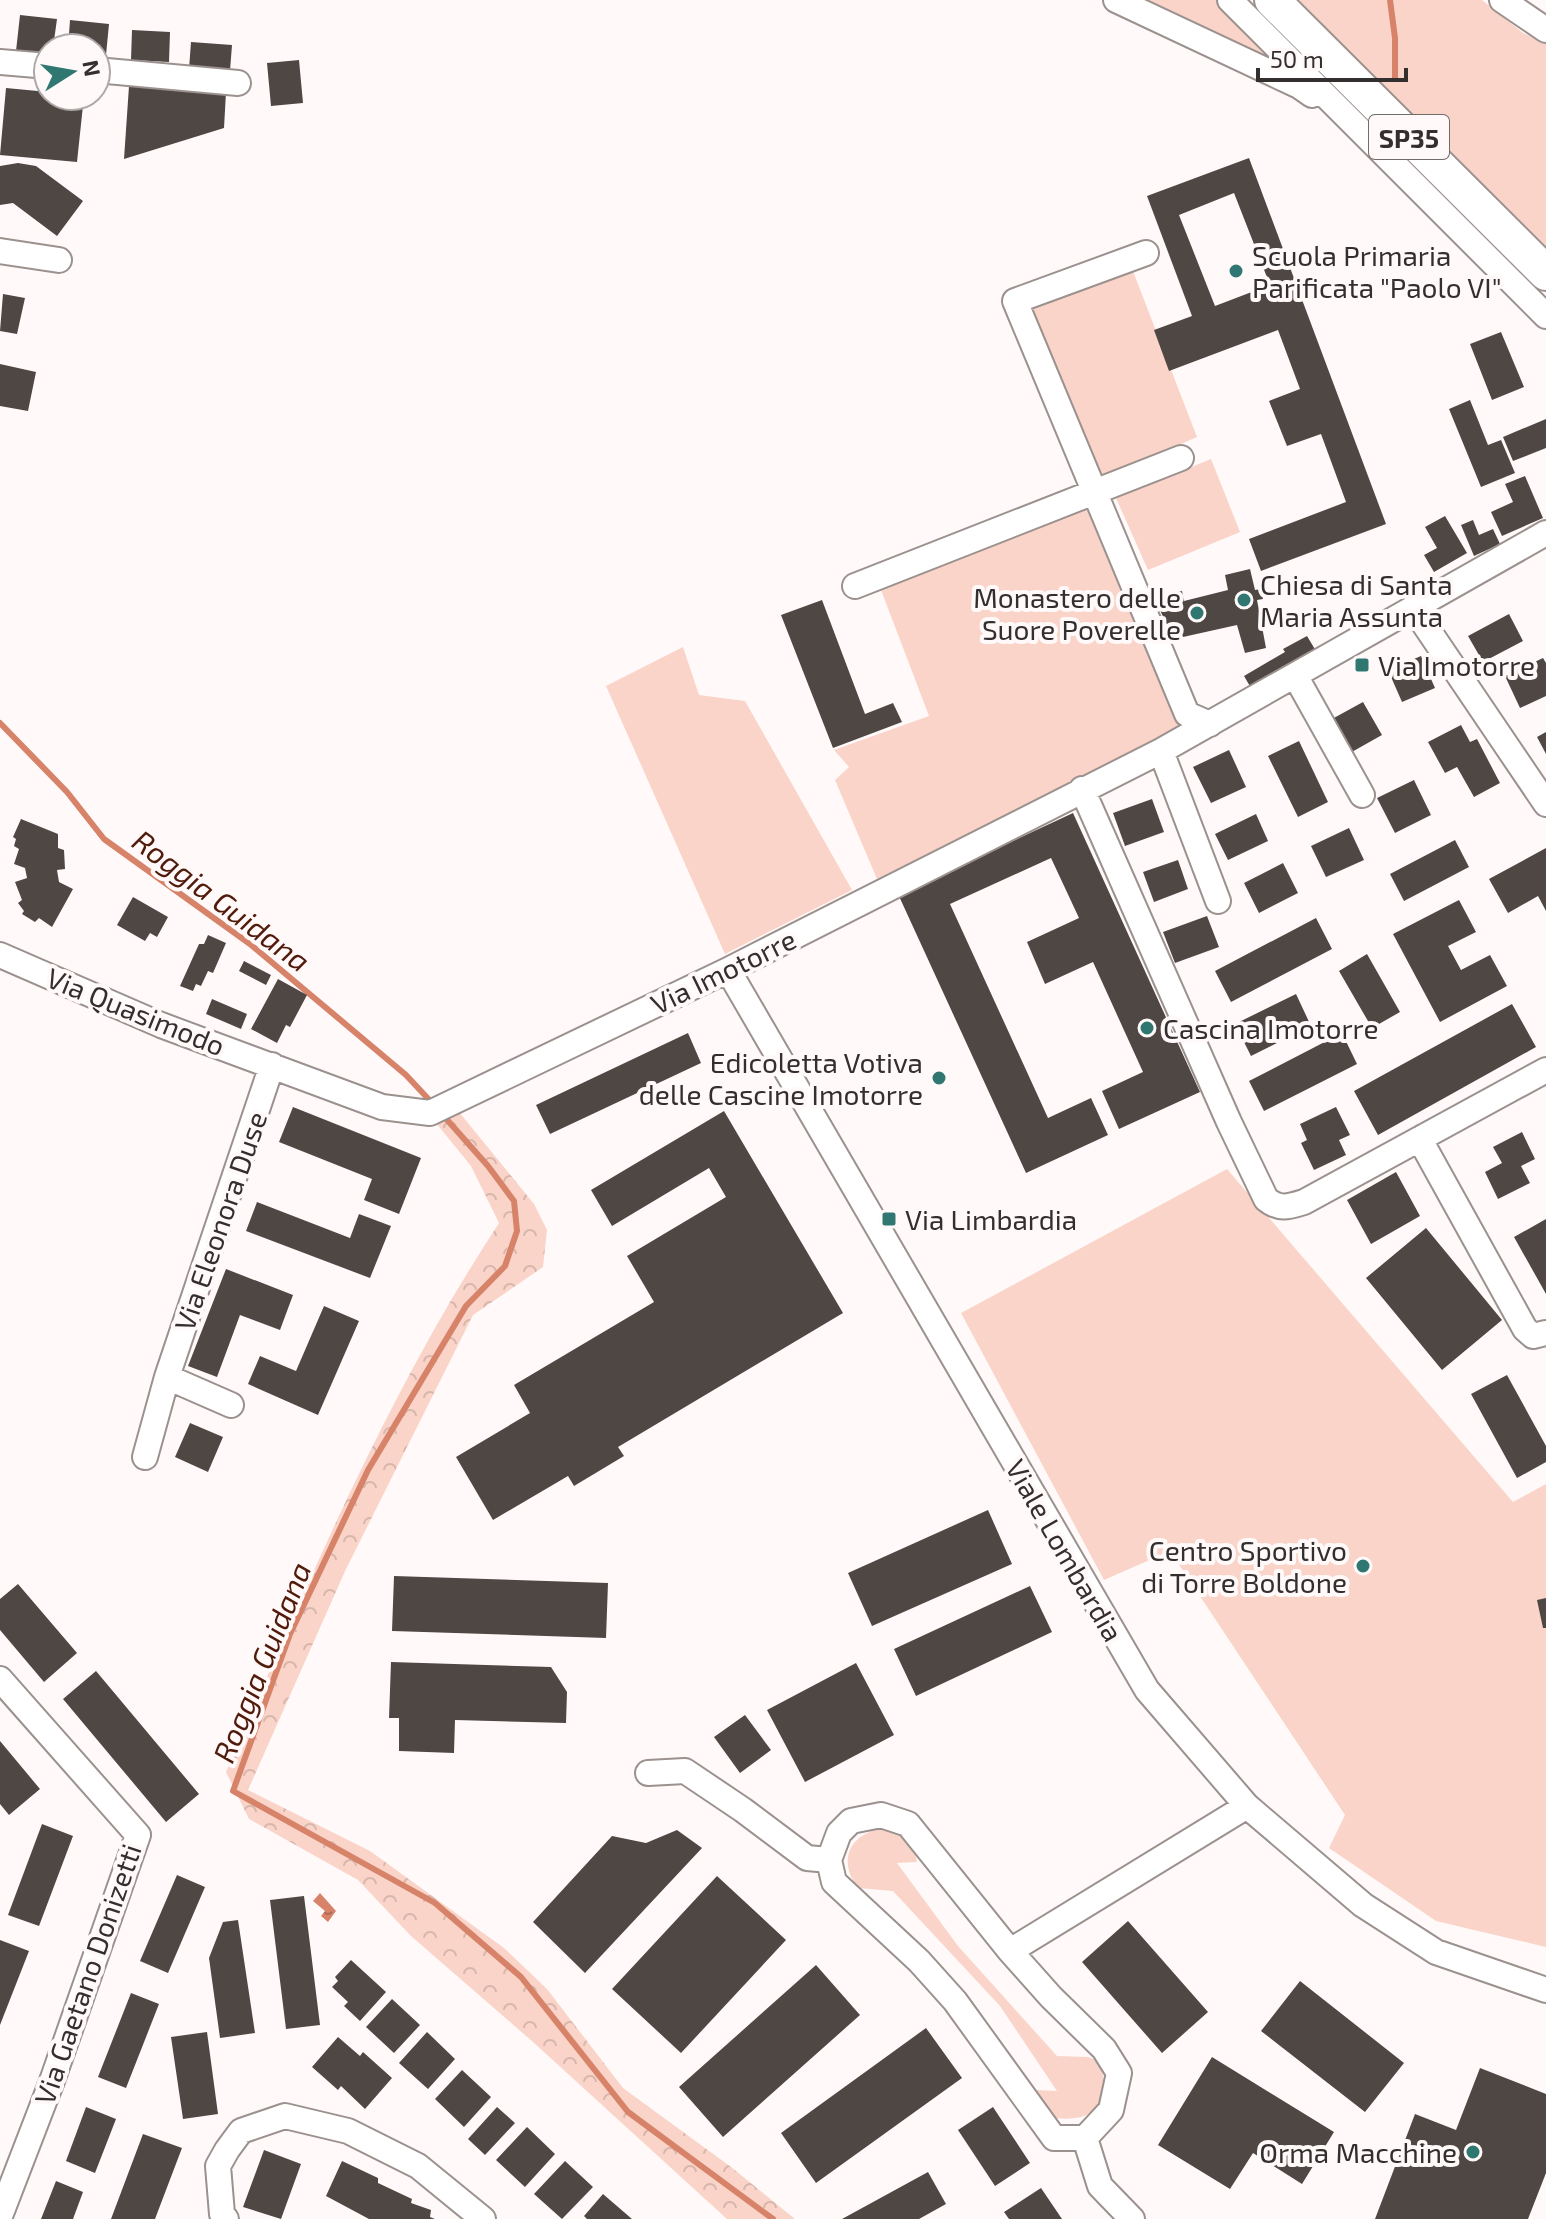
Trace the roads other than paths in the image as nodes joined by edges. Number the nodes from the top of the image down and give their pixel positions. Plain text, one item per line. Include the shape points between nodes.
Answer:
1 (1116, 0) edge
2 (1230, 0) edge
3 (1272, 0) edge
4 (1502, 0) edge
5 (1542, 26) edge
6 (0, 62) edge
7 (32, 65) edge
8 (112, 71) edge
9 (238, 83) dead end
10 (1360, 128) junction
11 (0, 251) edge
12 (1146, 253) dead end
13 (59, 260) dead end
14 (1546, 273) edge
15 (1546, 316) edge
16 (1181, 458) dead end
17 (1096, 493) junction
18 (1546, 533) edge
19 (855, 586) dead end
20 (1414, 609) junction
21 (1296, 677) junction
22 (1210, 724) junction
23 (1161, 751) junction
24 (1082, 789) junction
25 (1362, 795) dead end
26 (1546, 804) edge
27 (1218, 901) dead end
28 (0, 955) edge
29 (728, 970) junction
30 (272, 1065) junction
31 (1546, 1070) edge
32 (1423, 1137) junction
33 (1545, 1333) edge
34 (167, 1377) junction
35 (231, 1405) dead end
36 (145, 1457) dead end
37 (0, 1679) edge
38 (648, 1773) dead end
39 (1247, 1806) junction
40 (829, 1860) junction
41 (1010, 1951) junction
42 (1546, 1990) edge
43 (1085, 2138) junction
44 (0, 2216) edge
45 (226, 2219) edge
46 (483, 2219) edge
47 (1132, 2219) edge

1 - 10 street, SP35 via 1299,86
2 - 10 street
3 - 14 highway, SP35
4 - 5 street
6 - 7 street
8 - 9 street
10 - 15 street
11 - 13 street
12 - 17 street via 1015,301
16 - 17 street
17 - 19 street
17 - 22 street via 1187,714
18 - 20 street, Via Imotorre
20 - 21 street, Via Imotorre
20 - 26 street
21 - 22 street, Via Imotorre
21 - 25 street
22 - 23 street, Via Imotorre
23 - 24 street, Via Imotorre
23 - 27 street
24 - 29 street, Via Imotorre
24 - 32 street via 1266,1199 1275,1207 1304,1202
28 - 30 street, Via Quasimodo via 161,1025
29 - 30 street, Via Imotorre via 430,1113 382,1107
29 - 39 street, Viale Lombardia via 1147,1690
30 - 34 street, Via Eleonora Duse
31 - 32 street
32 - 33 street via 1525,1329 1533,1336
34 - 35 street
34 - 36 street, Via Eleonora Duse
37 - 44 street, Via Gaetano Donizetti via 138,1835
38 - 40 street via 685,1771 807,1858
39 - 41 street
39 - 42 street, Viale Lombardia via 1363,1905 1436,1952
40 - 41 street via 839,1833 851,1821 881,1815 908,1824
40 - 43 street via 834,1882 955,2001 1054,2138
41 - 43 street via 1104,2049 1119,2073 1111,2110
43 - 47 street via 1100,2186
45 - 46 street via 218,2166 227,2150 241,2131 285,2116 348,2131 418,2166

